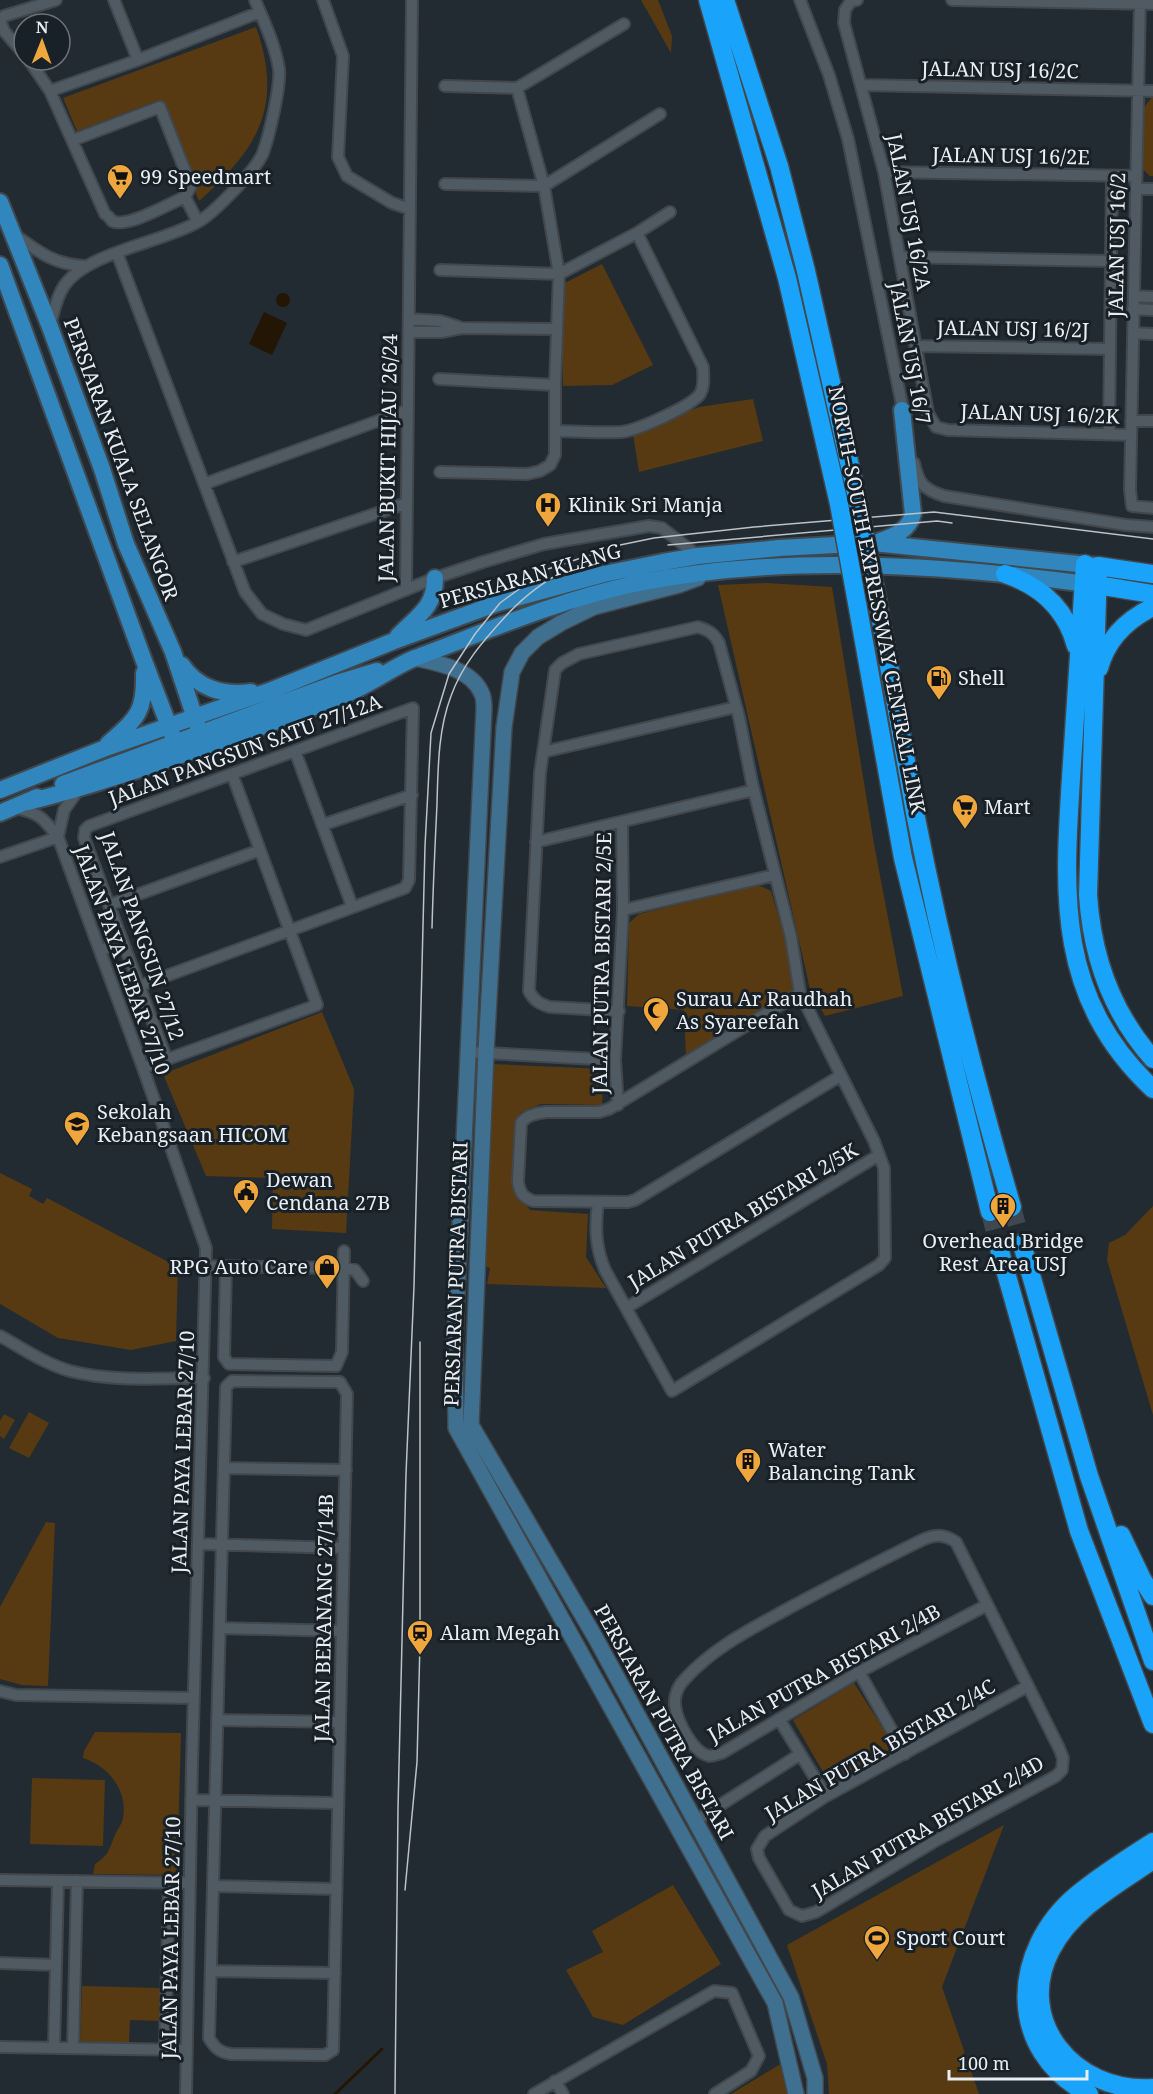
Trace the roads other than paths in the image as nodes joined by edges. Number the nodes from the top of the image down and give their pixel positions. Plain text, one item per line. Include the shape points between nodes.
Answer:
1 (56, 0) edge
2 (114, 0) edge
3 (255, 0) edge
4 (322, 0) edge
5 (412, 0) edge
6 (708, 0) edge
7 (725, 0) edge
8 (800, 0) edge
9 (857, 0) edge
10 (952, 0) edge
11 (1140, 2) edge
12 (1153, 4) edge
13 (17, 12) edge
14 (260, 12) junction
15 (12, 14) edge
16 (624, 24) dead end
17 (12, 40) edge
18 (138, 60) junction
19 (37, 72) edge
20 (862, 85) junction
21 (445, 86) dead end
22 (517, 88) junction
23 (50, 91) junction
24 (1138, 91) junction
25 (1153, 91) edge
26 (660, 114) dead end
27 (73, 140) junction
28 (884, 172) junction
29 (1112, 176) junction
30 (1136, 176) junction
31 (445, 184) dead end
32 (544, 186) junction
33 (1136, 189) junction
34 (1153, 189) edge
35 (185, 197) junction
36 (0, 202) edge
37 (410, 209) junction
38 (670, 212) dead end
39 (198, 222) junction
40 (12, 233) junction
41 (637, 233) junction
42 (117, 254) junction
43 (902, 257) junction
44 (1111, 261) junction
45 (0, 265) edge
46 (84, 266) junction
47 (440, 270) dead end
48 (559, 274) junction
49 (1134, 296) junction
50 (1153, 297) edge
51 (1133, 309) junction
52 (1153, 310) edge
53 (409, 319) junction
54 (50, 327) junction
55 (462, 328) junction
56 (557, 329) junction
57 (409, 333) junction
58 (1133, 333) junction
59 (1153, 334) edge
60 (915, 346) junction
61 (1110, 349) junction
62 (439, 379) dead end
63 (555, 385) junction
64 (408, 410) junction
65 (902, 410) junction
66 (1131, 421) junction
67 (1153, 422) edge
68 (948, 429) joint
69 (555, 431) junction
70 (1109, 434) junction
71 (1131, 435) junction
72 (440, 472) dead end
73 (204, 484) junction
74 (407, 503) junction
75 (1153, 508) edge
76 (1153, 527) edge
77 (873, 543) junction
78 (698, 556) junction
79 (233, 562) junction
80 (1092, 565) junction
81 (712, 573) junction
82 (1005, 574) junction
83 (1153, 574) edge
84 (435, 578) junction
85 (1090, 584) junction
86 (406, 590) junction
87 (1153, 594) edge
88 (1153, 607) edge
89 (394, 641) junction
90 (173, 652) junction
91 (408, 661) junction
92 (144, 662) junction
93 (1078, 671) junction
94 (1094, 686) junction
95 (272, 690) junction
96 (736, 706) junction
97 (197, 725) junction
98 (172, 734) junction
99 (103, 749) junction
100 (295, 751) junction
101 (543, 752) junction
102 (232, 774) junction
103 (80, 789) junction
104 (0, 790) edge
105 (754, 790) junction
106 (412, 795) junction
107 (14, 808) edge
108 (622, 822) junction
109 (322, 825) junction
110 (89, 826) joint
111 (58, 837) junction
112 (536, 842) junction
113 (260, 850) junction
114 (0, 857) edge
115 (775, 875) junction
116 (109, 905) junction
117 (351, 906) junction
118 (623, 910) junction
119 (289, 930) junction
120 (123, 943) junction
121 (100, 950) junction
122 (139, 986) junction
123 (800, 993) junction
124 (619, 1011) junction
125 (469, 1052) junction
126 (486, 1052) junction
127 (1153, 1059) edge
128 (167, 1060) junction
129 (615, 1060) junction
130 (143, 1068) junction
131 (840, 1076) junction
132 (1153, 1089) edge
133 (618, 1105) junction
134 (879, 1155) junction
135 (598, 1202) junction
136 (1012, 1207) tunnel mouth
137 (990, 1212) tunnel mouth
138 (1022, 1244) tunnel mouth
139 (999, 1248) tunnel mouth
140 (344, 1251) dead end
141 (207, 1266) junction
142 (226, 1266) junction
143 (344, 1268) junction
144 (363, 1281) dead end
145 (626, 1308) junction
146 (0, 1336) edge
147 (204, 1378) junction
148 (224, 1468) junction
149 (346, 1470) junction
150 (1089, 1476) junction
151 (198, 1544) junction
152 (222, 1544) junction
153 (344, 1548) junction
154 (1153, 1596) edge
155 (987, 1605) junction
156 (220, 1628) junction
157 (341, 1631) junction
158 (1153, 1661) edge
159 (859, 1672) junction
160 (1028, 1686) junction
161 (0, 1691) edge
162 (194, 1698) junction
163 (779, 1719) junction
164 (217, 1720) junction
165 (340, 1722) junction
166 (1153, 1724) edge
167 (905, 1754) junction
168 (799, 1755) junction
169 (826, 1796) junction
170 (191, 1800) junction
171 (215, 1800) junction
172 (337, 1803) junction
173 (695, 1821) junction
174 (1153, 1842) edge
175 (1153, 1860) edge
176 (0, 1880) edge
177 (58, 1881) junction
178 (77, 1881) junction
179 (169, 1883) junction
180 (772, 1883) joint
181 (190, 1884) junction
182 (213, 1886) junction
183 (336, 1889) junction
184 (0, 1963) edge
185 (56, 1965) junction
186 (211, 1971) junction
187 (335, 1973) junction
188 (0, 2048) edge
189 (54, 2048) junction
190 (74, 2048) junction
191 (165, 2050) junction
192 (187, 2050) junction
193 (555, 2081) junction
194 (1153, 2088) edge
195 (186, 2094) edge
196 (534, 2094) edge
197 (563, 2094) edge
198 (715, 2094) edge
199 (796, 2094) edge
200 (815, 2094) edge
201 (1089, 2094) edge

1 - 13 street
2 - 18 street
3 - 14 street
4 - 37 street via 343,56 338,157 347,176 392,203
5 - 37 street, JALAN BUKIT HIJAU 26/24
6 - 137 highway, NORTH–SOUTH EXPRESSWAY CENTRAL LINK, bridge via 788,278 839,504 903,858
7 - 136 highway, NORTH–SOUTH EXPRESSWAY CENTRAL LINK, bridge via 766,121 806,271 858,502 915,813 945,950
8 - 65 street, JALAN USJ 16/7 via 848,139
9 - 20 street, JALAN USJ 16/2A via 851,1 845,10 844,23
10 - 11 street
11 - 12 street
11 - 24 street, JALAN USJ 16/2
14 - 18 street
14 - 39 street via 279,71 262,155 231,195
15 - 17 street via 0,20
16 - 22 street
18 - 23 street
19 - 23 street
20 - 24 street, JALAN USJ 16/2C
20 - 28 street, JALAN USJ 16/2A
21 - 22 street
22 - 32 street
23 - 27 street
24 - 25 street, JALAN USJ 16/2C
24 - 30 street, JALAN USJ 16/2
26 - 32 street
27 - 35 street via 105,214 112,221 131,221
27 - 35 street via 160,107 191,186
28 - 29 street, JALAN USJ 16/2E
28 - 43 street, JALAN USJ 16/2A
29 - 30 street, JALAN USJ 16/2E
29 - 44 street, JALAN USJ 16/2
30 - 33 street, JALAN USJ 16/2
31 - 32 street
32 - 48 street
33 - 34 street
33 - 49 street, JALAN USJ 16/2
35 - 39 street
36 - 40 main road, PERSIARAN KUALA SELANGOR
37 - 53 street, JALAN BUKIT HIJAU 26/24
38 - 41 street
39 - 42 street
40 - 46 street via 50,259
40 - 54 main road, PERSIARAN KUALA SELANGOR
41 - 48 street
41 - 69 street via 703,367 701,393 694,401 638,429
42 - 46 street
42 - 73 street, JALAN BUKIT HIJAU 26/24
43 - 44 street
43 - 60 street, JALAN USJ 16/2A
44 - 61 street, JALAN USJ 16/2
45 - 92 main road
46 - 54 street via 63,287
47 - 48 street
48 - 56 street
49 - 50 street
49 - 51 street, JALAN USJ 16/2
51 - 52 street
51 - 58 street, JALAN USJ 16/2
53 - 55 street via 440,321
53 - 57 street, JALAN BUKIT HIJAU 26/24
54 - 90 main road, PERSIARAN KUALA SELANGOR via 126,544
55 - 56 street
55 - 57 street
56 - 63 street
57 - 64 street, JALAN BUKIT HIJAU 26/24
58 - 59 street
58 - 66 street, JALAN USJ 16/2
60 - 61 street, JALAN USJ 16/2J
60 - 68 street, JALAN USJ 16/2A via 928,413 936,427
61 - 70 street, JALAN USJ 16/2
62 - 63 street
63 - 69 street
64 - 73 street
64 - 74 street, JALAN BUKIT HIJAU 26/24
65 - 76 street, JALAN USJ 16/7 via 917,475 930,492
65 - 77 main road via 913,514 897,535
66 - 67 street
66 - 71 street, JALAN USJ 16/2
68 - 70 street, JALAN USJ 16/2K
69 - 72 street via 555,455 550,465 540,471
70 - 71 street, JALAN USJ 16/2K
71 - 75 street, JALAN USJ 16/2 via 1132,506
73 - 79 street, JALAN BUKIT HIJAU 26/24
74 - 79 street
74 - 86 street, JALAN BUKIT HIJAU 26/24
77 - 78 main road, PERSIARAN KLANG
77 - 80 main road, PERSIARAN KLANG
78 - 84 street via 662,528 649,526 544,544
78 - 89 main road, PERSIARAN KLANG via 550,588
79 - 86 street, JALAN BUKIT HIJAU 26/24 via 244,592 262,614 306,630
80 - 83 highway
80 - 85 highway
81 - 82 main road, PERSIARAN KLANG via 790,566 927,568
81 - 91 main road, PERSIARAN KLANG via 644,582 591,595
81 - 126 main road, PERSIARAN PUTRA BISTARI via 594,607 561,622 522,653 512,672 504,727
82 - 85 main road, PERSIARAN KLANG
82 - 93 highway via 1023,580 1054,602 1075,643
84 - 86 street
84 - 89 main road via 434,594 427,608
85 - 87 highway
85 - 93 highway
85 - 94 highway
88 - 94 highway via 1124,625 1112,639
89 - 95 main road, PERSIARAN KLANG
90 - 95 main road via 189,676 206,687 240,694
90 - 97 main road, PERSIARAN KUALA SELANGOR
91 - 97 main road
91 - 103 main road, PERSIARAN KLANG via 311,709
91 - 125 main road, PERSIARAN PUTRA BISTARI via 454,669 466,675 482,694
92 - 98 main road
92 - 99 main road via 144,697 139,712
93 - 132 highway via 1067,849 1072,945 1083,985 1099,1021
94 - 127 highway via 1090,920 1104,978 1124,1021
95 - 97 main road, PERSIARAN KLANG
96 - 101 street
96 - 101 street via 715,636 698,627 667,633 579,654 562,663 555,670
96 - 105 street
97 - 98 main road, PERSIARAN KLANG
98 - 99 main road, PERSIARAN KLANG
98 - 107 main road, PERSIARAN KLANG
99 - 104 main road, PERSIARAN KLANG
100 - 102 street, JALAN PANGSUN SATU 27/12A
100 - 106 street, JALAN PANGSUN SATU 27/12A via 413,708
100 - 109 street
101 - 112 street
102 - 110 street, JALAN PANGSUN SATU 27/12A
102 - 113 street
103 - 107 main road, PERSIARAN KLANG
103 - 111 street, JALAN PAYA LEBAR 27/10 via 64,810
105 - 108 street
105 - 115 street
106 - 109 street
106 - 117 street via 409,880 405,888
107 - 111 street, JALAN PAYA LEBAR 27/10 via 41,816
108 - 112 street
108 - 118 street, JALAN PUTRA BISTARI 2/5E
109 - 117 street
110 - 116 street, JALAN PANGSUN 27/12 via 84,838
111 - 114 street
111 - 121 street, JALAN PAYA LEBAR 27/10
112 - 124 street via 529,991 533,999 550,1007
113 - 116 street
113 - 119 street
115 - 118 street
115 - 123 street
116 - 120 street, JALAN PANGSUN 27/12
117 - 119 street
118 - 124 street, JALAN PUTRA BISTARI 2/5E
119 - 122 street
119 - 128 street via 317,1005
120 - 121 street
120 - 122 street, JALAN PANGSUN 27/12
121 - 130 street, JALAN PAYA LEBAR 27/10
122 - 128 street, JALAN PANGSUN 27/12
123 - 131 street
123 - 133 street
124 - 129 street, JALAN PUTRA BISTARI 2/5E
125 - 126 street
125 - 199 main road, PERSIARAN PUTRA BISTARI via 455,1336 456,1428 775,2003
126 - 129 street
126 - 173 main road, PERSIARAN PUTRA BISTARI via 471,1425 595,1637
128 - 130 street
129 - 133 street, JALAN PUTRA BISTARI 2/5E
130 - 141 street, JALAN PAYA LEBAR 27/10 via 198,1223
131 - 134 street
131 - 135 street via 635,1200
133 - 135 street via 599,1112 538,1113 521,1123 518,1182 524,1197 533,1201
134 - 145 street, JALAN PUTRA BISTARI 2/5K
134 - 145 street via 884,1168 886,1248 879,1265 672,1391
135 - 145 street via 598,1254
138 - 150 highway
139 - 166 highway via 1079,1531
140 - 143 street
141 - 142 street
141 - 147 street, JALAN PAYA LEBAR 27/10
142 - 143 street
142 - 143 street via 224,1357 229,1364 325,1366 336,1366 341,1358
143 - 144 street via 354,1270
146 - 147 street via 57,1366 80,1373
147 - 151 street, JALAN PAYA LEBAR 27/10
148 - 149 street
148 - 149 street, JALAN BERANANG 27/14B via 226,1387 232,1381 340,1382 347,1394
148 - 152 street
149 - 153 street, JALAN BERANANG 27/14B
150 - 154 highway via 1107,1501 1126,1548
150 - 158 highway
151 - 152 street
151 - 162 street, JALAN PAYA LEBAR 27/10
152 - 153 street
152 - 156 street
153 - 157 street, JALAN BERANANG 27/14B
155 - 159 street, JALAN PUTRA BISTARI 2/4B
155 - 160 street
155 - 163 street, JALAN PUTRA BISTARI 2/4B via 956,1542 944,1536 930,1536 742,1634 711,1654 676,1692 674,1704 685,1732 694,1747 710,1756 722,1753
156 - 157 street
156 - 164 street
157 - 165 street, JALAN BERANANG 27/14B
159 - 163 street, JALAN PUTRA BISTARI 2/4B
159 - 167 street
160 - 167 street, JALAN PUTRA BISTARI 2/4C
160 - 180 street, JALAN PUTRA BISTARI 2/4D via 1063,1758 1062,1770 1056,1776 816,1912 795,1914
161 - 162 street via 16,1695
162 - 170 street, JALAN PAYA LEBAR 27/10
163 - 168 street
164 - 165 street
164 - 171 street
165 - 172 street, JALAN BERANANG 27/14B
167 - 169 street, JALAN PUTRA BISTARI 2/4C
168 - 169 street
168 - 173 street
169 - 180 street, JALAN PUTRA BISTARI 2/4C via 760,1842 759,1858
170 - 171 street
170 - 181 street, JALAN PAYA LEBAR 27/10
171 - 172 street
171 - 182 street
172 - 183 street, JALAN BERANANG 27/14B
173 - 200 main road, PERSIARAN PUTRA BISTARI via 791,1997 815,2078
174 - 201 highway via 1077,1894 1050,1924 1030,1967 1026,2004 1037,2045 1060,2075
175 - 194 highway via 1070,1923 1044,1965 1040,1993 1044,2028 1071,2066 1103,2085
176 - 177 street
177 - 178 street
177 - 185 street
178 - 179 street
178 - 190 street
179 - 181 street
179 - 191 street
181 - 192 street, JALAN PAYA LEBAR 27/10
182 - 183 street
182 - 186 street
183 - 187 street, JALAN BERANANG 27/14B
184 - 185 street
185 - 189 street
186 - 187 street
186 - 187 street, JALAN BERANANG 27/14B via 209,2038 214,2047 231,2054 332,2053
188 - 189 street
189 - 190 street
190 - 191 street
191 - 192 street
192 - 195 street, JALAN PAYA LEBAR 27/10
193 - 196 street
193 - 197 street
193 - 198 street via 714,1991 732,1993 759,2056 751,2071

